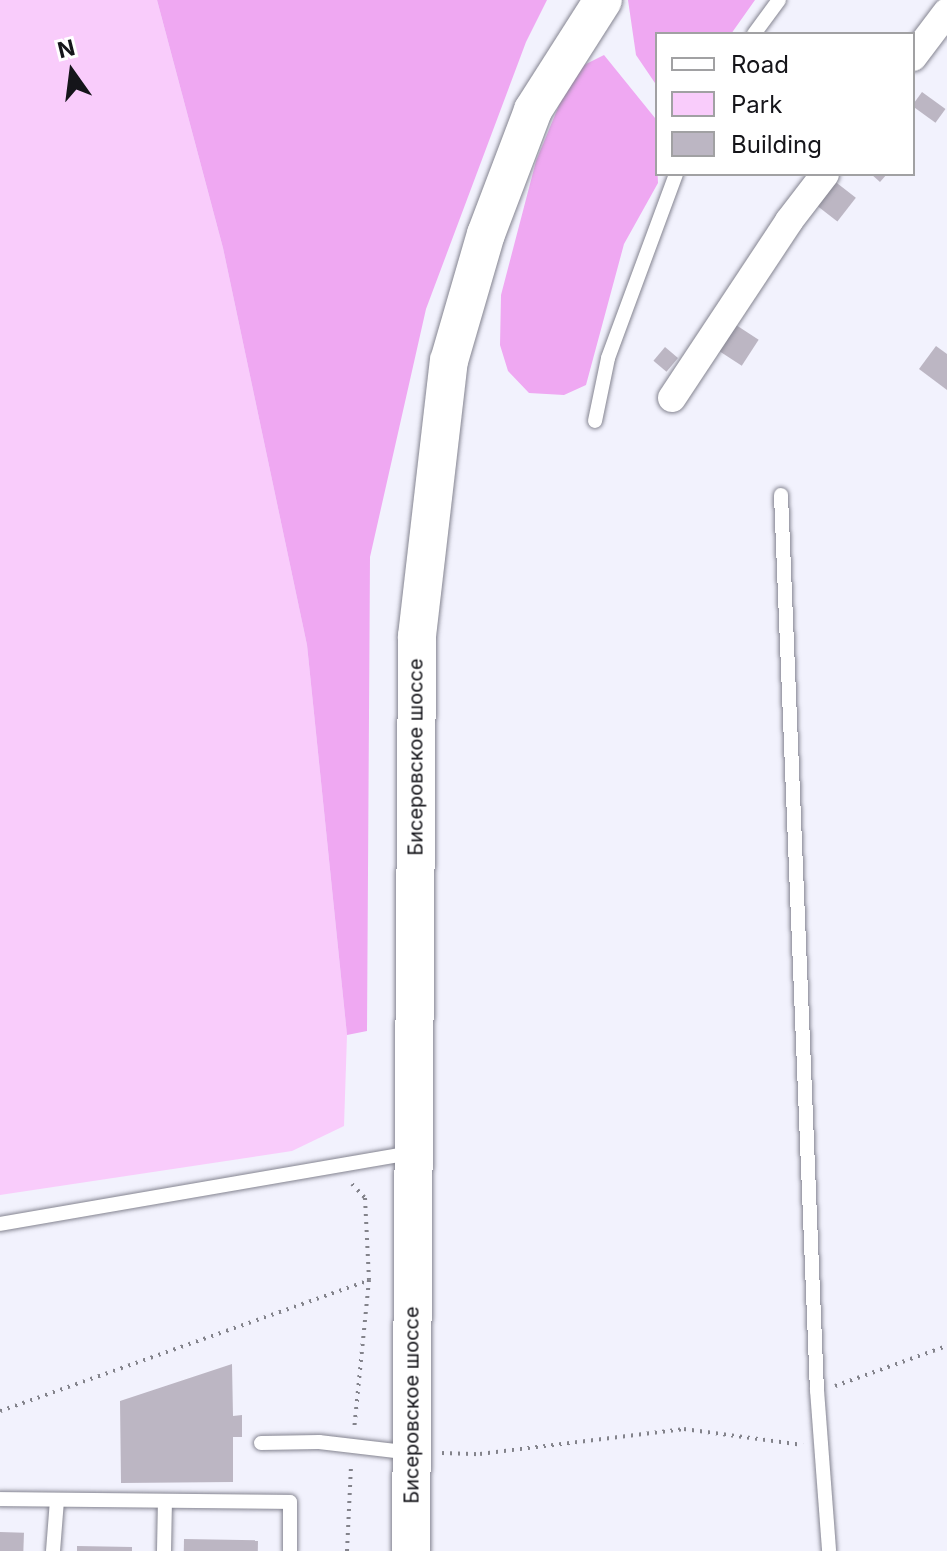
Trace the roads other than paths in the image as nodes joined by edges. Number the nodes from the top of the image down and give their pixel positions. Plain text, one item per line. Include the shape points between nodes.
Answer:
1 (603, 0) edge
2 (779, 0) edge
3 (947, 12) edge
4 (755, 32) edge
5 (915, 54) edge
6 (675, 176) edge
7 (823, 176) edge
8 (672, 398) dead end
9 (595, 421) dead end
10 (781, 495) dead end
11 (413, 1153) junction
12 (0, 1224) edge
13 (261, 1443) dead end
14 (412, 1453) junction
15 (0, 1499) edge
16 (57, 1500) junction
17 (165, 1501) junction
18 (53, 1551) edge
19 (164, 1551) edge
20 (290, 1551) edge
21 (411, 1551) edge
22 (829, 1551) edge

1 - 11 main road, Бисеровское шоссе via 533,110 486,234 449,361 417,636
2 - 4 lane
3 - 5 street
6 - 9 lane via 608,358
7 - 8 street
10 - 22 lane via 817,1390
11 - 12 lane
11 - 14 main road, Бисеровское шоссе
13 - 14 lane via 319,1442
14 - 21 main road, Бисеровское шоссе
15 - 16 lane
16 - 17 lane
16 - 18 lane
17 - 19 lane
17 - 20 lane via 290,1502

